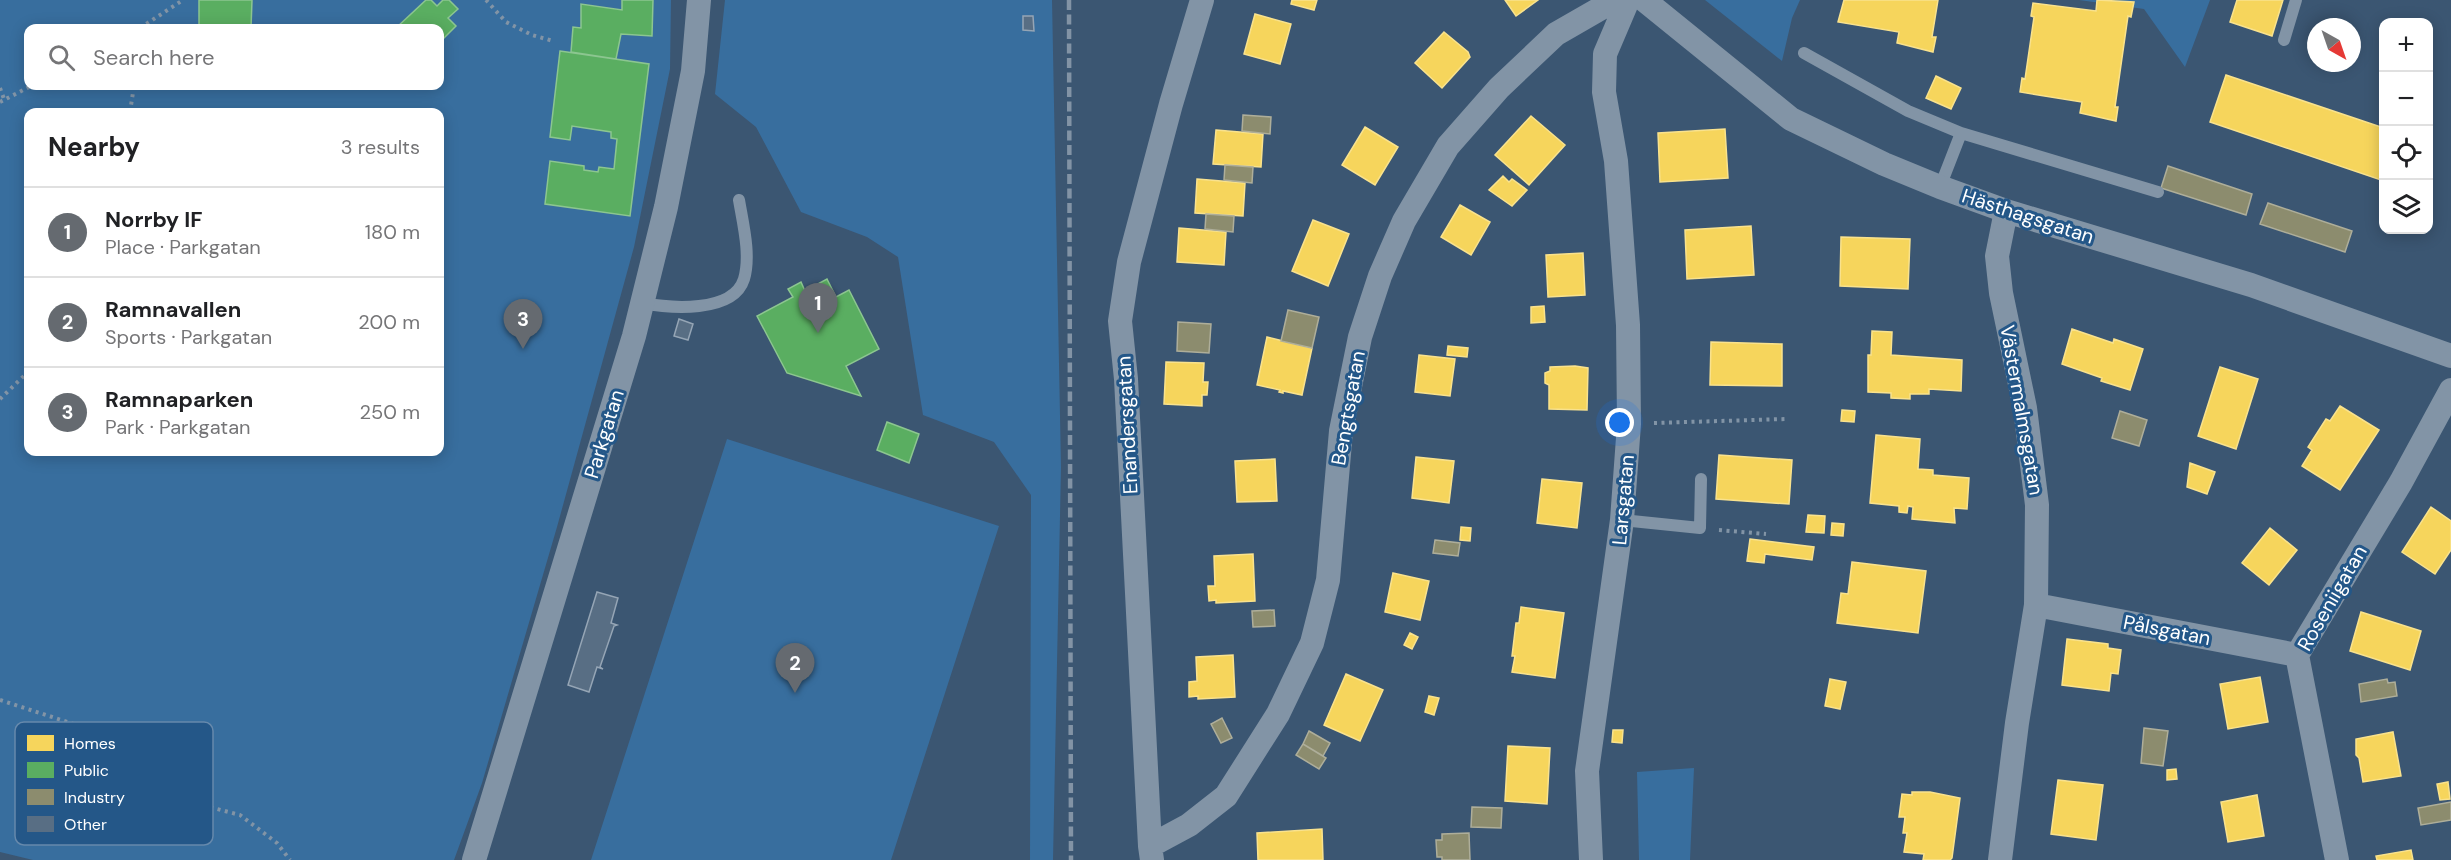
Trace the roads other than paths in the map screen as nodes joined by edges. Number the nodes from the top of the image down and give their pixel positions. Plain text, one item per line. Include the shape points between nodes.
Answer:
1 (699, 0) edge
2 (1202, 0) edge
3 (1615, 0) edge
4 (1628, 0) edge
5 (1644, 0) edge
6 (2296, 0) edge
7 (2284, 40) dead end
8 (1804, 53) dead end
9 (1961, 133) junction
10 (1940, 187) junction
11 (2158, 192) dead end
12 (739, 200) dead end
13 (2006, 211) junction
14 (642, 303) junction
15 (2451, 356) edge
16 (2451, 390) edge
17 (1701, 479) dead end
18 (1622, 520) junction
19 (2036, 605) junction
20 (2297, 655) junction
21 (1151, 853) edge
22 (474, 860) edge
23 (1591, 860) edge
24 (2000, 860) edge
25 (2337, 860) edge

1 - 14 street, Parkgatan via 693,71
2 - 21 street, Enandersgatan via 1129,262 1120,321
3 - 21 street, Bengtsgatan via 1556,34 1499,88 1448,146 1404,221 1360,337 1341,431 1328,580 1312,643 1278,714 1226,796
4 - 18 street, Larsgatan via 1605,54 1604,92 1617,173 1628,325 1629,424
5 - 10 street, Hästhagsgatan via 1791,119
6 - 7 lane
8 - 9 lane via 1908,111
9 - 10 lane
9 - 11 lane
10 - 13 street, Hästhagsgatan
12 - 14 lane via 746,261 744,280 737,291 725,300 692,307
13 - 15 street, Hästhagsgatan via 2251,285
13 - 19 street, Västermalmsgatan via 1997,256 2025,408 2037,505
14 - 22 street, Parkgatan
16 - 20 street, Roseniigatan
17 - 18 lane via 1700,528
18 - 23 street, Larsgatan via 1587,771
19 - 20 street, Pålsgatan
19 - 24 street, Västermalmsgatan
20 - 25 street, Roseniigatan

